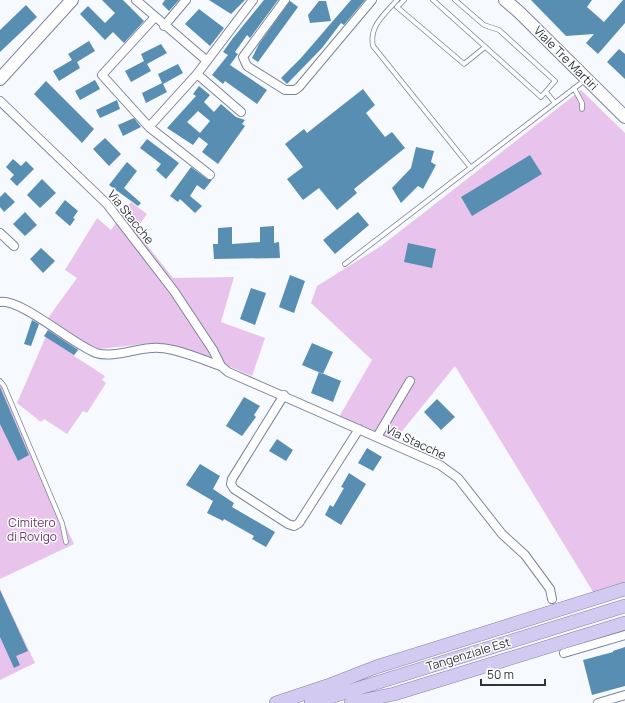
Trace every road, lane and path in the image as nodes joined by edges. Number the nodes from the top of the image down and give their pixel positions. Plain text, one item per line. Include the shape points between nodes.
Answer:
1 (72, 0) edge
2 (136, 0) edge
3 (186, 0) edge
4 (253, 0) edge
5 (285, 0) edge
6 (372, 0) edge
7 (397, 0) edge
8 (404, 0) edge
9 (433, 0) edge
10 (455, 0) edge
11 (505, 0) edge
12 (155, 17) junction
13 (164, 26) junction
14 (485, 47) junction
15 (207, 61) junction
16 (197, 74) junction
17 (586, 78) junction
18 (0, 79) edge
19 (574, 88) junction
20 (546, 92) junction
21 (0, 101) edge
22 (555, 103) junction
23 (582, 109) dead end
24 (241, 112) dead end
25 (625, 117) edge
26 (149, 127) junction
27 (471, 168) junction
28 (210, 175) dead end
29 (0, 233) edge
30 (14, 246) dead end
31 (345, 264) dead end
32 (0, 302) edge
33 (221, 366) junction
34 (0, 381) edge
35 (410, 381) dead end
36 (284, 395) junction
37 (359, 429) junction
38 (377, 437) junction
39 (66, 542) dead end
40 (625, 589) edge
41 (552, 599) dead end
42 (625, 606) edge
43 (625, 623) edge
44 (625, 635) edge
45 (564, 653) dead end
46 (625, 695) edge
47 (276, 703) edge
48 (311, 703) edge
49 (350, 703) edge
50 (598, 703) edge

1 - 18 main road
2 - 12 street
3 - 13 street
4 - 15 street
5 - 6 street via 243,57 247,66 289,90 299,87
7 - 27 lane via 372,32 373,46
8 - 14 lane via 397,7 464,64
9 - 14 lane
10 - 20 lane via 484,25 499,30 555,81
11 - 17 main road, Viale Tre Martiri
12 - 13 street
12 - 26 street via 102,75
13 - 15 street
14 - 20 lane via 541,97
15 - 16 street
16 - 24 street
16 - 26 street
17 - 19 lane
17 - 25 main road, Viale Tre Martiri
19 - 22 lane
19 - 23 lane via 582,103
20 - 22 lane
21 - 33 street, Via Stacche via 107,204 174,291
22 - 27 lane
26 - 28 street
27 - 31 lane
29 - 30 street
32 - 33 street, Via Stacche via 35,315 81,346 98,353 161,348
33 - 36 street, Via Stacche via 228,372
34 - 39 lane via 62,523
35 - 38 street
36 - 37 street, Via Stacche
36 - 37 street via 231,484 234,489 288,524 294,526 299,523
37 - 38 street, Via Stacche
38 - 41 street, Via Stacche via 440,465 458,478 502,534 534,566 550,589
40 - 47 main road via 376,667
42 - 48 main road, Tangenziale Est
43 - 49 main road via 394,694
44 - 45 street
46 - 50 street

